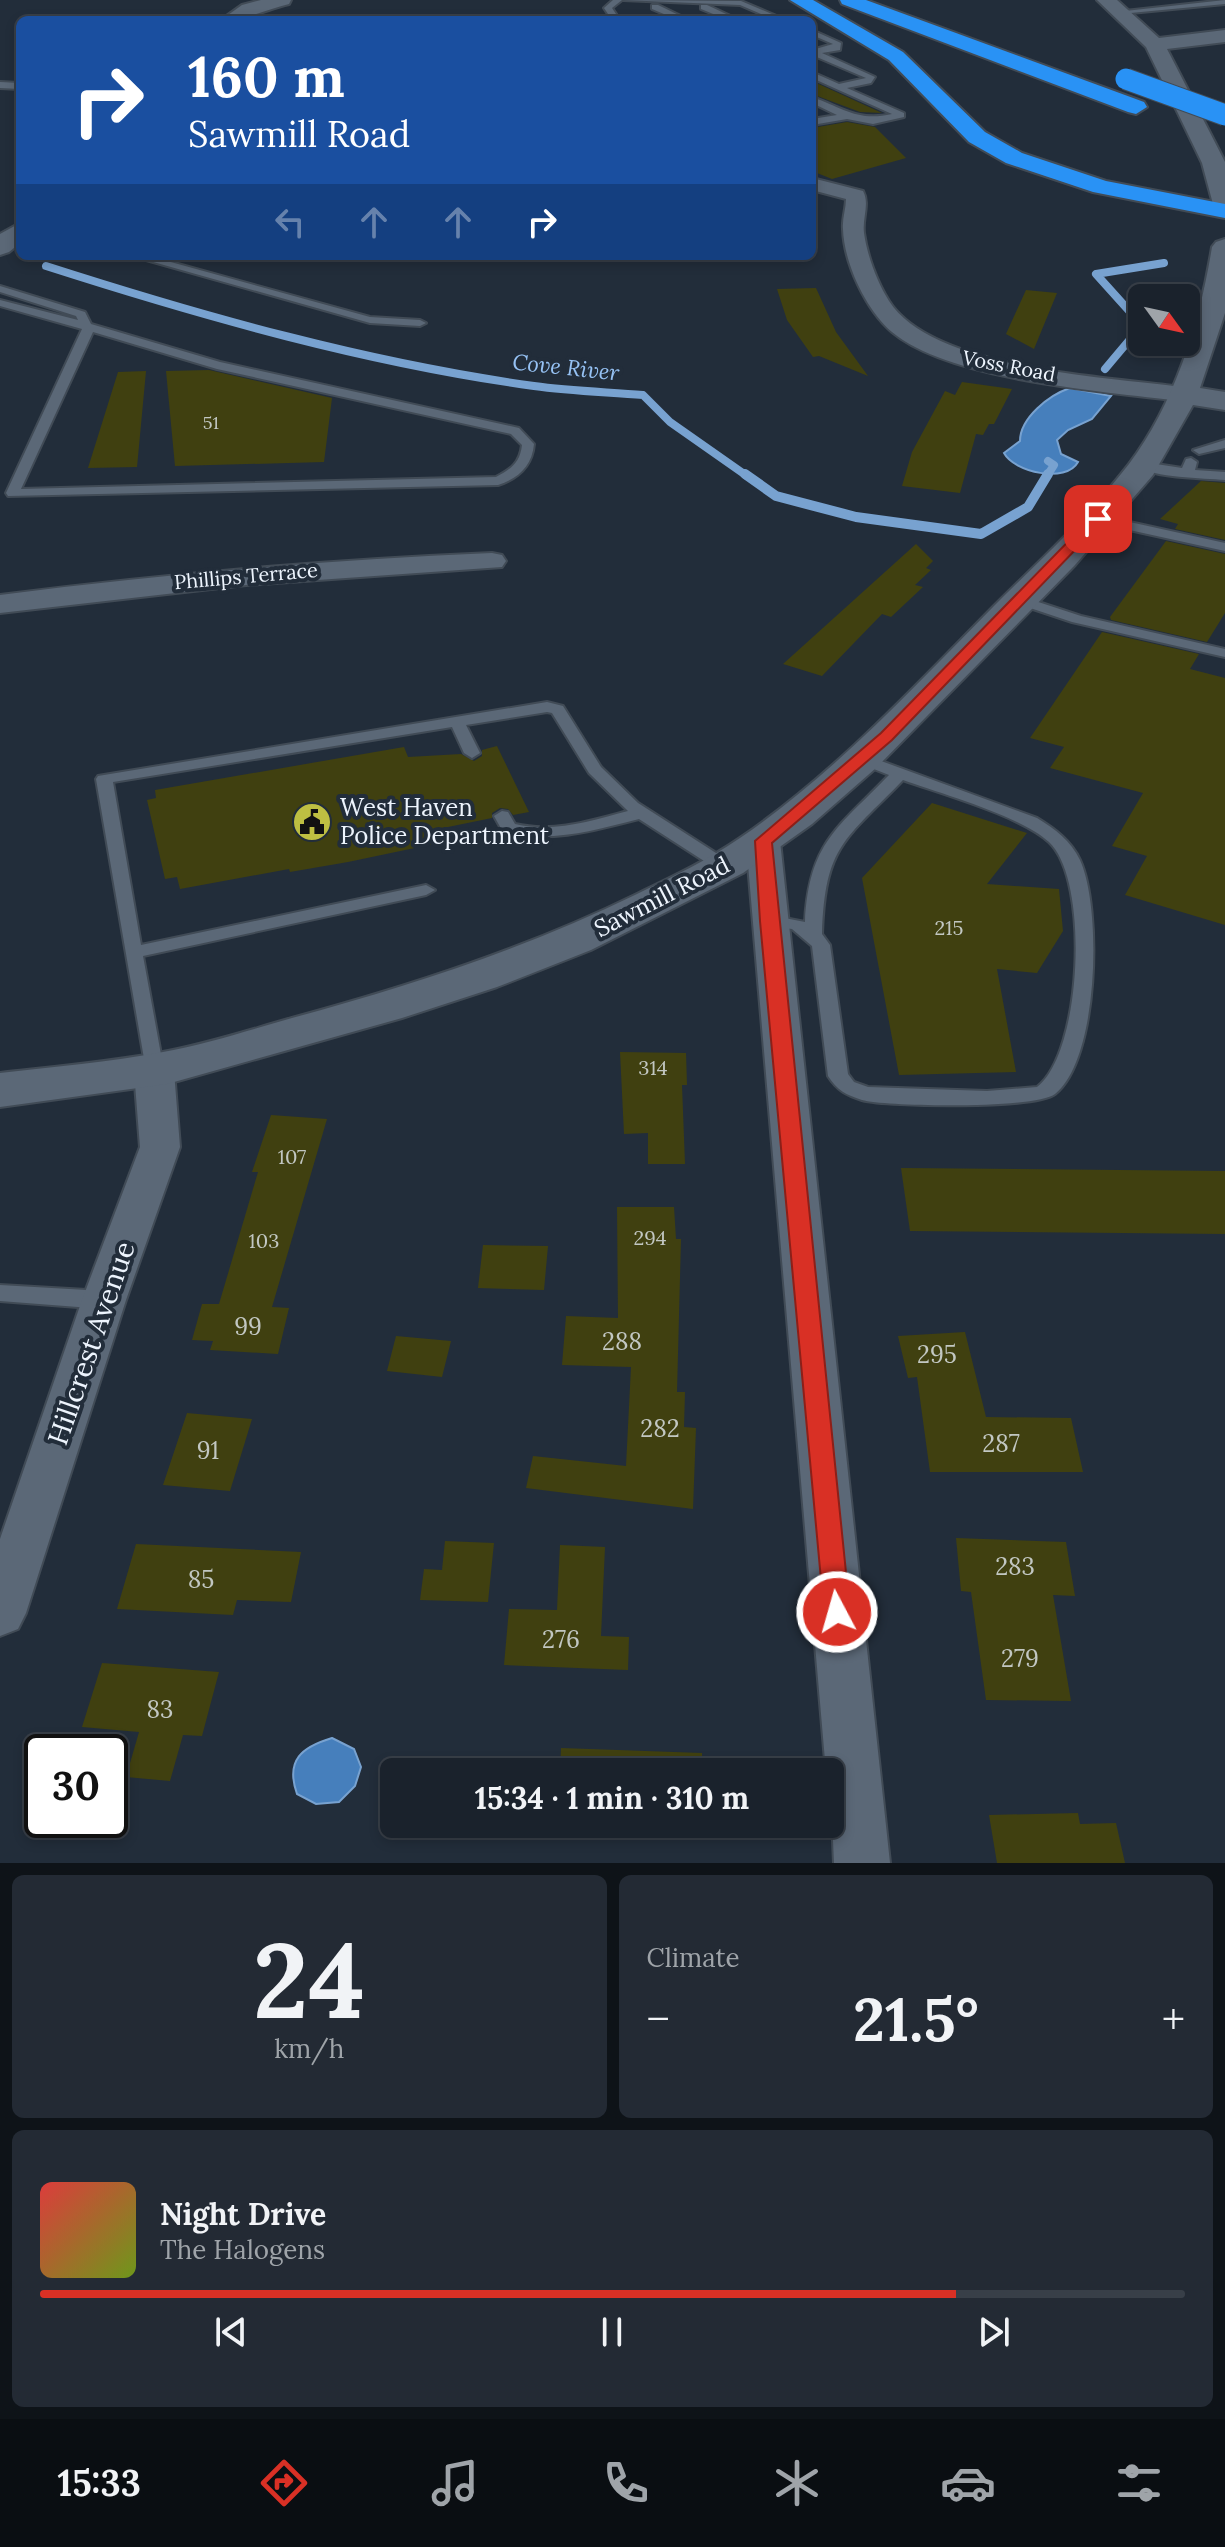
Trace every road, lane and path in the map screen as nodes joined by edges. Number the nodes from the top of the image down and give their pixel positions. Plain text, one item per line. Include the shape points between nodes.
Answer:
1 (282, 0) edge
2 (618, 0) edge
3 (627, 0) edge
4 (799, 0) edge
5 (849, 0) edge
6 (1225, 2) edge
7 (645, 3) junction
8 (694, 3) junction
9 (1113, 6) edge
10 (238, 16) edge
11 (613, 16) edge
12 (676, 16) edge
13 (725, 16) edge
14 (772, 16) edge
15 (816, 34) edge
16 (1225, 36) edge
17 (1155, 44) junction
18 (816, 52) edge
19 (816, 55) edge
20 (816, 77) edge
21 (1119, 77) dead end
22 (838, 87) junction
23 (816, 102) edge
24 (1225, 115) edge
25 (847, 116) junction
26 (816, 121) edge
27 (1225, 140) edge
28 (816, 185) edge
29 (1225, 204) edge
30 (1225, 211) edge
31 (16, 234) edge
32 (0, 247) edge
33 (1225, 247) edge
34 (175, 261) edge
35 (3, 290) edge
36 (0, 303) edge
37 (420, 323) dead end
38 (88, 329) junction
39 (1182, 394) junction
40 (1225, 401) edge
41 (1225, 444) edge
42 (1192, 462) junction
43 (1143, 466) junction
44 (1220, 466) edge
45 (1225, 488) edge
46 (1098, 519) junction
47 (1225, 547) edge
48 (492, 561) dead end
49 (1020, 600) junction
50 (0, 604) edge
51 (1225, 653) edge
52 (457, 722) junction
53 (472, 753) dead end
54 (862, 759) junction
55 (900, 773) junction
56 (641, 813) junction
57 (502, 816) dead end
58 (763, 841) junction
59 (724, 866) junction
60 (426, 890) dead end
61 (769, 921) junction
62 (813, 934) junction
63 (134, 952) junction
64 (154, 1071) junction
65 (0, 1090) edge
66 (0, 1293) edge
67 (104, 1300) junction
68 (0, 1613) edge
69 (862, 1863) edge

1 - 10 main road
2 - 11 lane via 608,8
3 - 7 lane
4 - 30 highway via 896,56 977,137 1014,158 1101,187
5 - 27 highway
6 - 9 lane
7 - 8 lane
7 - 12 lane
8 - 13 lane
8 - 14 lane via 741,3
9 - 17 main road
15 - 18 lane via 837,43 837,48
16 - 17 main road
17 - 29 main road via 1214,163
19 - 22 lane via 871,77
20 - 22 lane
21 - 24 highway, bridge
22 - 25 lane via 901,115 873,121
23 - 25 lane
25 - 26 lane
28 - 39 street, Voss Road via 856,195 853,234 880,305 890,320 917,340 981,364
31 - 32 main road
33 - 39 main road, Sawmill Road via 1218,293
34 - 37 lane via 370,320
35 - 38 lane via 81,314
36 - 38 lane via 65,318
38 - 38 lane via 214,364 515,431 528,444 527,460 516,473 498,481 13,493
39 - 40 main road
39 - 43 main road, Sawmill Road
41 - 42 lane
42 - 43 lane
42 - 44 lane
43 - 46 main road, Sawmill Road
44 - 45 lane
46 - 47 lane
46 - 49 main road, Sawmill Road
48 - 50 street, Phillips Terrace via 143,585
49 - 51 lane via 1077,619
49 - 54 main road, Sawmill Road
52 - 53 lane
52 - 56 lane via 558,709 595,770
52 - 63 lane via 104,779
54 - 55 lane
54 - 58 main road, Sawmill Road
55 - 62 lane via 822,863
55 - 62 lane via 1031,822 1066,849 1075,869 1086,991 1054,1086 1039,1094 1001,1096 866,1094 847,1087 838,1076 821,945
56 - 57 lane via 542,835 509,828
56 - 59 lane
58 - 59 main road, Sawmill Road
58 - 61 street
59 - 64 main road, Sawmill Road via 577,941 486,977
60 - 63 lane
61 - 62 lane via 790,922
61 - 69 street
63 - 64 lane
64 - 65 main road, Sawmill Road
64 - 67 street, Hillcrest Avenue via 160,1147
66 - 67 lane
67 - 68 street, Hillcrest Avenue

